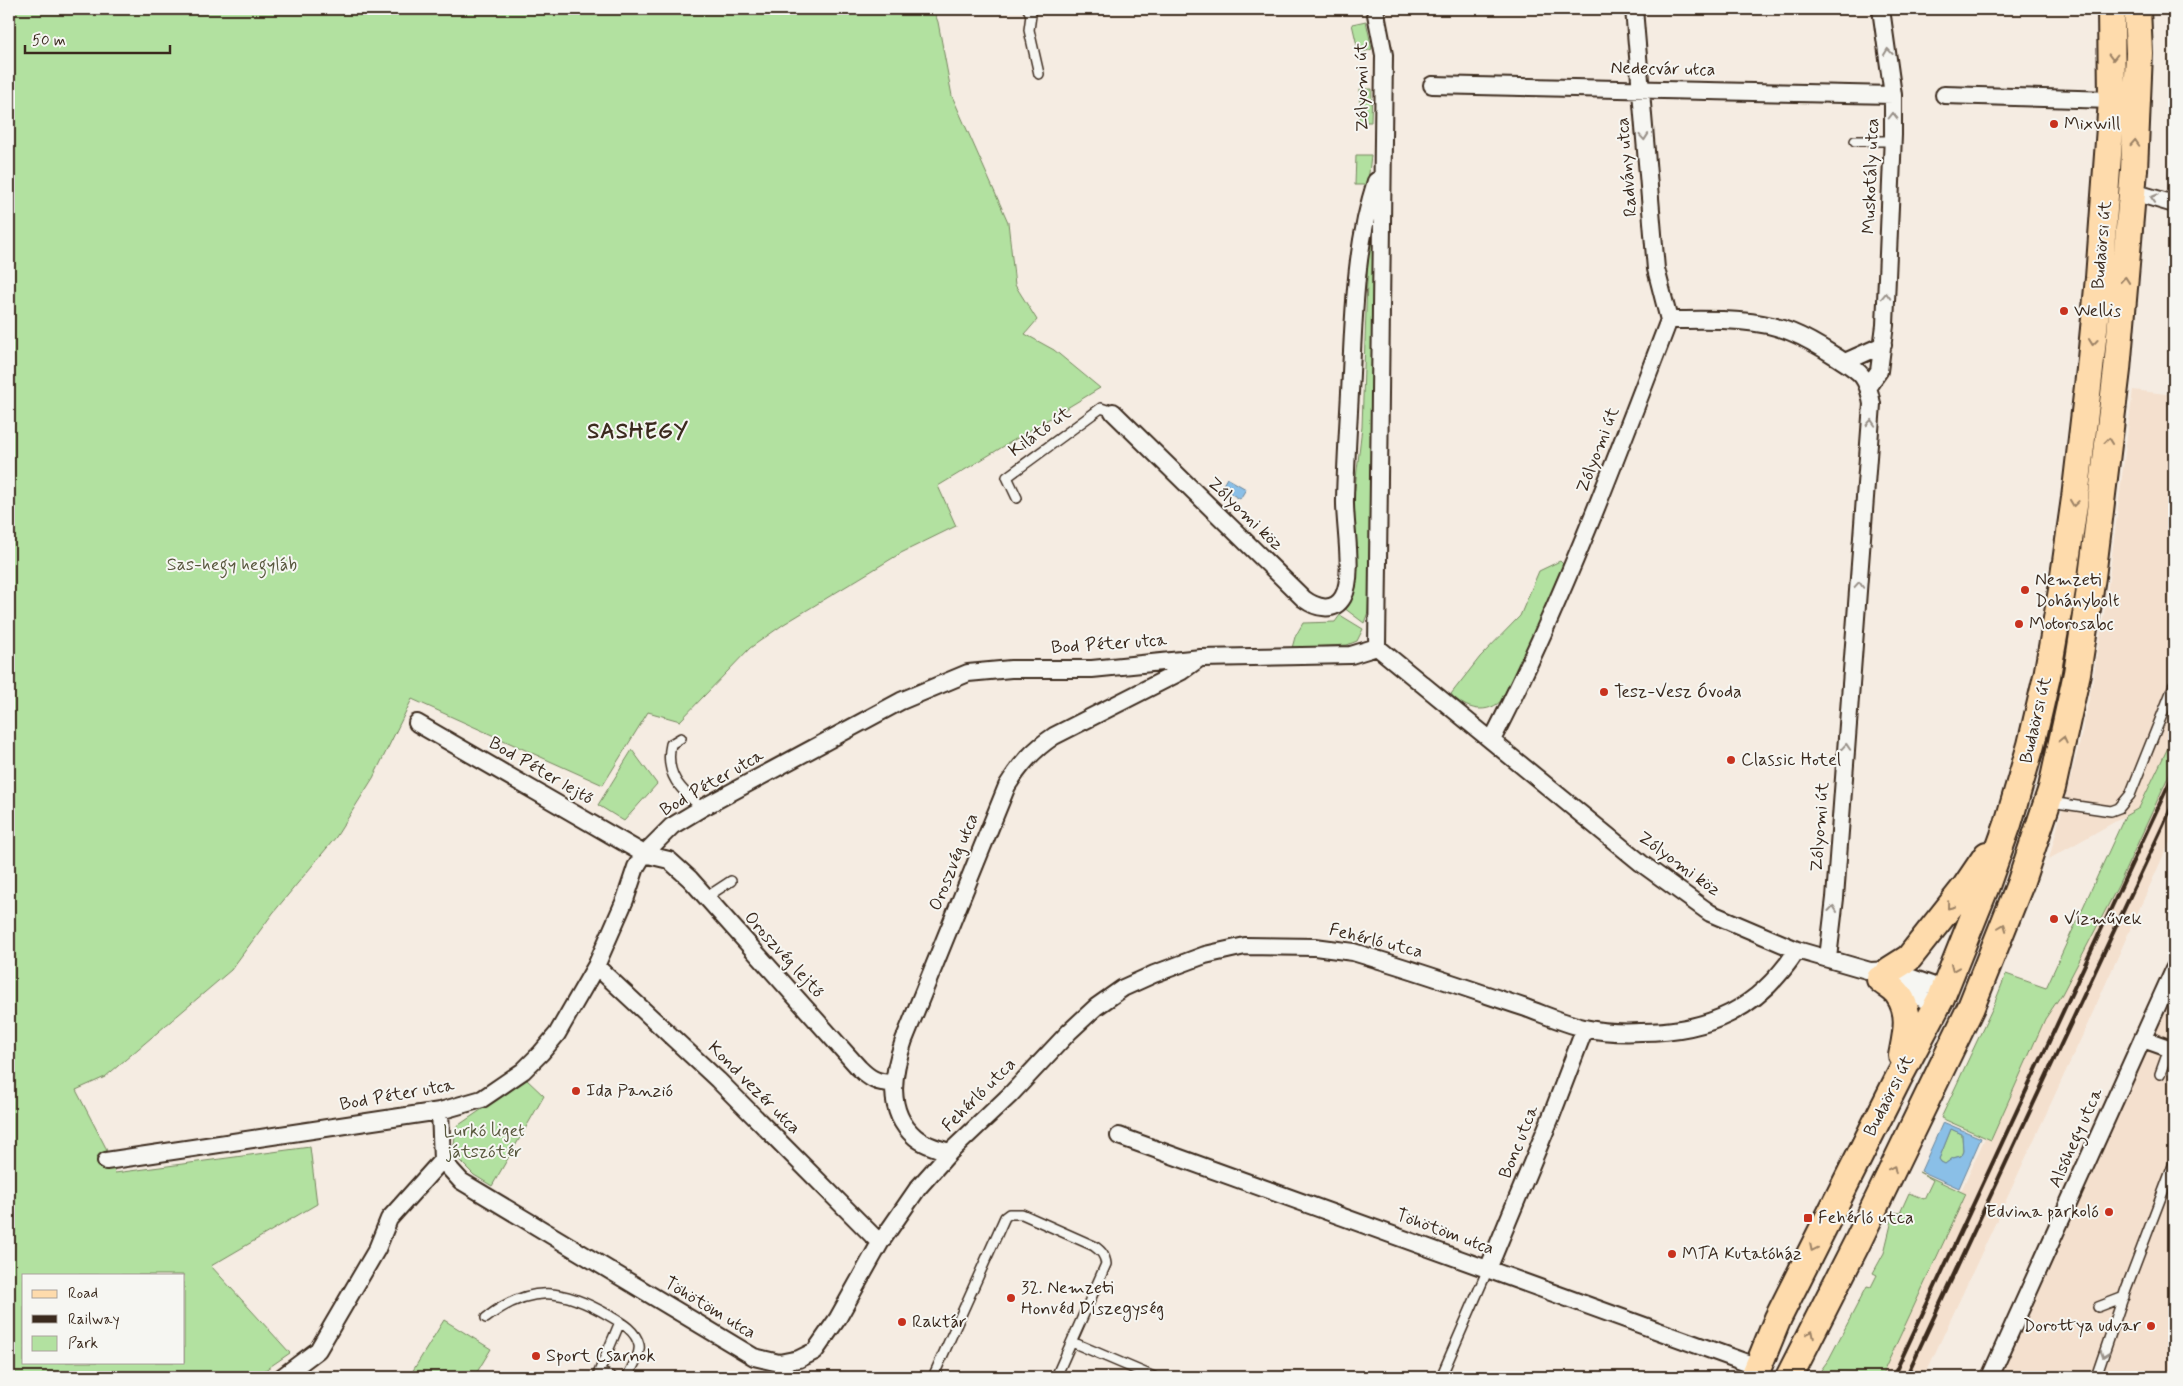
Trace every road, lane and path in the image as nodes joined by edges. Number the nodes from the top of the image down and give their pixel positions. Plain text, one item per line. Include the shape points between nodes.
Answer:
1 (1028, 9) edge
2 (1375, 9) edge
3 (1634, 9) edge
4 (1881, 9) edge
5 (2111, 9) edge
6 (2137, 9) edge
7 (1039, 74) dead end
8 (1432, 86) dead end
9 (1640, 88) junction
10 (1893, 95) junction
11 (1944, 95) dead end
12 (2112, 100) junction
13 (1855, 141) dead end
14 (1893, 141) junction
15 (1382, 165) junction
16 (2133, 192) junction
17 (2174, 204) edge
18 (1669, 320) junction
19 (1883, 344) junction
20 (1845, 362) junction
21 (1869, 385) junction
22 (1113, 412) joint
23 (1017, 498) dead end
24 (1347, 580) joint
25 (1377, 647) junction
26 (1201, 658) junction
27 (2174, 685) edge
28 (417, 723) dead end
29 (681, 738) dead end
30 (1492, 740) junction
31 (2047, 801) junction
32 (702, 808) junction
33 (2008, 824) junction
34 (644, 854) junction
35 (730, 881) dead end
36 (706, 898) junction
37 (1797, 950) junction
38 (1828, 958) junction
39 (596, 966) junction
40 (2174, 969) edge
41 (1985, 972) junction
42 (1880, 973) junction
43 (1934, 995) junction
44 (1585, 1028) junction
45 (2143, 1039) junction
46 (2172, 1050) edge
47 (1941, 1071) junction
48 (2160, 1074) dead end
49 (1898, 1078) junction
50 (893, 1083) junction
51 (440, 1111) junction
52 (1119, 1136) dead end
53 (950, 1152) junction
54 (442, 1160) junction
55 (106, 1161) dead end
56 (2174, 1163) edge
57 (880, 1243) junction
58 (1488, 1269) junction
59 (2124, 1297) junction
60 (2098, 1307) dead end
61 (486, 1318) dead end
62 (620, 1322) junction
63 (1072, 1342) junction
64 (1756, 1372) edge
65 (282, 1377) edge
66 (612, 1377) edge
67 (627, 1377) edge
68 (933, 1377) edge
69 (1056, 1377) edge
70 (1154, 1377) edge
71 (1441, 1377) edge
72 (1789, 1377) edge
73 (1990, 1377) edge
74 (2096, 1377) edge

1 - 7 lane via 1031,15 1029,30
2 - 15 street, Zólyomi út via 1384,55
3 - 9 street, Radvány utca
10 -> 4 street, Muskotály utca
5 -> 12 main road, Budaörsi út
16 -> 6 main road, Budaörsi út via 2139,53
8 - 9 street, Nedecvár utca
9 - 10 street, Nedecvár utca
9 -> 18 street, Radvány utca via 1656,269
14 -> 10 street, Muskotály utca
11 - 12 street
12 -> 33 main road, Budaörsi út via 2099,278 2075,498 2047,676 2032,745
13 - 14 lane
19 -> 14 street, Muskotály utca
15 - 24 street, Zólyomi út via 1356,275 1344,499
15 - 25 street, Zólyomi út
17 -> 16 street
31 -> 16 main road, Budaörsi út via 2077,673 2092,577 2117,370
18 - 20 street via 1758,324 1820,346
18 - 30 street, Zólyomi út via 1601,498 1516,694
19 - 20 street
19 - 21 street, Muskotály utca via 1879,370
20 - 21 street via 1860,372
38 -> 21 street, Zólyomi út via 1871,426
22 - 23 lane, Kilátó út via 1101,408 1007,477
22 - 24 street, Zólyomi köz via 1304,600 1318,607 1333,606 1343,598
25 - 26 street, Bod Péter utca via 1351,655
25 - 30 street
26 - 32 street, Bod Péter utca via 1092,668 968,673 901,701
26 - 50 street, Oroszvég utca via 1182,671 1054,736 1038,746 1022,763 1006,786 976,860 904,1040
27 - 31 lane via 2130,795 2119,808 2111,811
28 - 34 street, Bod Péter lejtő
29 - 32 lane via 671,744 672,774 680,789
30 - 37 street, Zólyomi köz via 1680,892 1710,912
41 -> 31 main road, Budaörsi út via 2020,884
32 - 34 street, Bod Péter utca via 672,826
33 -> 42 main road via 1966,886 1908,958
33 -> 43 main road, Budaörsi út via 1972,924
34 - 36 street, Oroszvég lejtő via 669,860
34 - 39 street, Bod Péter utca
35 - 36 lane
36 - 50 street, Oroszvég lejtő via 869,1078
37 - 38 street, Zólyomi köz
37 - 44 street, Fehérló utca via 1769,987 1734,1012 1711,1023 1658,1032 1627,1033
38 - 42 street, Zólyomi köz
39 - 51 street, Bod Péter utca via 557,1034 523,1071 482,1099
39 - 57 street, Kond vezér utca via 718,1080
40 - 45 street, Alsóhegy utca
41 - 43 main road via 1961,991
41 - 47 main road, Budaörsi út
42 - 43 street, Zólyomi köz
42 - 49 main road via 1898,994 1908,1024
43 - 47 main road via 1950,1014
43 - 49 main road, Budaörsi út
44 - 53 street, Fehérló utca via 1353,952 1315,947 1245,946 1206,955 1123,988 1069,1032
44 - 58 street, Bonc utca
45 - 46 street
45 - 73 street, Alsóhegy utca
46 - 48 lane
72 -> 47 main road, Budaörsi út
49 -> 64 main road, Budaörsi út via 1778,1318
50 - 53 street, Oroszvég utca via 899,1115 915,1137
51 - 54 street
51 - 55 street, Bod Péter utca
52 - 58 street, Töhötöm utca
53 - 57 street, Töhötöm utca via 918,1188
54 - 57 street, Töhötöm utca via 468,1186 754,1357 779,1363 799,1359 815,1351 838,1318
54 - 65 street via 389,1219 378,1249 318,1350
56 - 59 lane
58 - 64 street, Töhötöm utca
58 - 71 lane
59 - 60 lane
59 -> 74 lane
61 - 62 lane via 513,1301 557,1293 587,1303
62 - 66 lane via 599,1372
62 - 67 lane via 632,1332 639,1345
63 - 68 lane via 1106,1264 1102,1252 1022,1214 1009,1214 1002,1222
63 - 69 lane
63 - 70 lane

